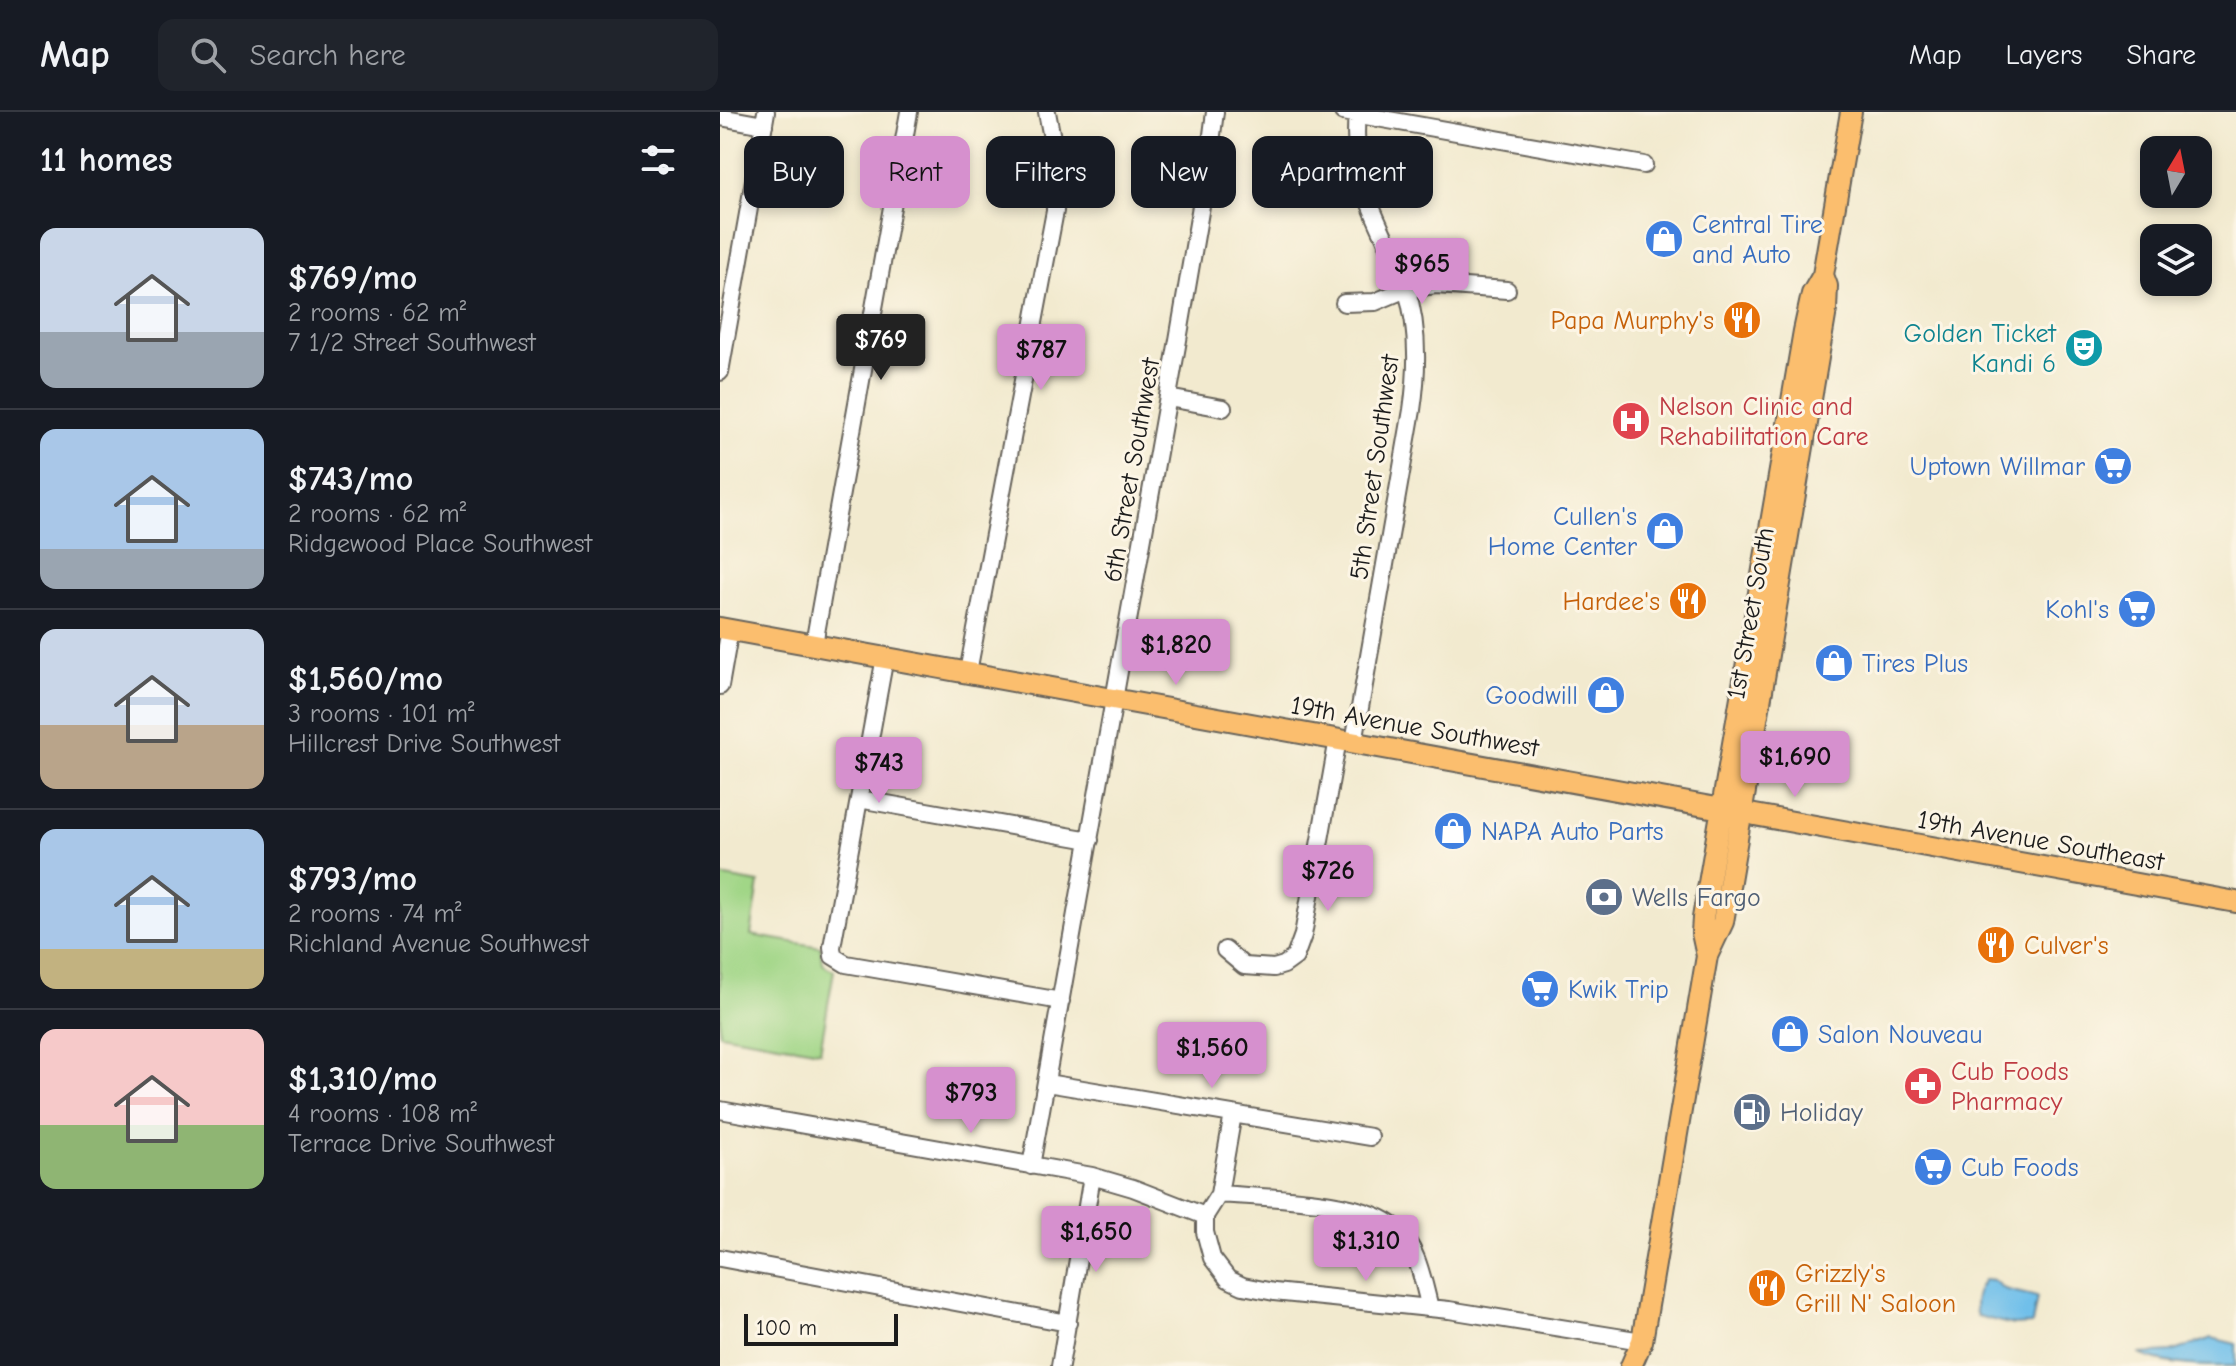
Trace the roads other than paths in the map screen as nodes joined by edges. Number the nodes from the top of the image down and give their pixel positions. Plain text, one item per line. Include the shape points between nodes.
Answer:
1 (909, 112) edge
2 (1047, 112) edge
3 (1215, 112) edge
4 (1851, 112) edge
5 (1352, 113) edge
6 (720, 117) edge
7 (765, 118) edge
8 (1644, 165) dead end
9 (1406, 289) junction
10 (1507, 290) dead end
11 (1344, 303) dead end
12 (720, 372) edge
13 (1168, 398) junction
14 (1223, 408) dead end
15 (725, 628) edge
16 (814, 644) junction
17 (885, 657) junction
18 (968, 672) junction
19 (720, 686) edge
20 (1115, 698) junction
21 (1346, 741) junction
22 (859, 799) junction
23 (1732, 810) junction
24 (1090, 840) junction
25 (2236, 902) edge
26 (1225, 950) dead end
27 (1061, 1001) junction
28 (1047, 1083) junction
29 (720, 1110) edge
30 (1233, 1114) junction
31 (1370, 1137) dead end
32 (1031, 1166) junction
33 (1092, 1176) junction
34 (1219, 1194) junction
35 (1205, 1216) junction
36 (720, 1258) edge
37 (1430, 1308) junction
38 (1068, 1323) junction
39 (1642, 1341) junction
40 (1060, 1366) edge
41 (1631, 1366) edge
42 (1646, 1366) edge

1 - 16 street
2 - 18 street via 1055,154 1055,211
3 - 13 street, 6th Street Southwest
4 - 23 main road, 1st Street South via 1823,275 1826,310
5 - 8 street
5 - 9 street, 5th Street Southwest via 1362,187
6 - 7 street
7 - 12 street
9 - 10 street via 1451,284
9 - 11 street via 1375,302
9 - 21 street, 5th Street Southwest via 1415,333 1415,386
13 - 14 street
13 - 20 street, 6th Street Southwest
15 - 16 main road, 19th Avenue Southwest
15 - 19 street
16 - 17 main road, 19th Avenue Southwest
17 - 18 main road, 19th Avenue Southwest
17 - 22 street
18 - 20 main road, 19th Avenue Southwest
20 - 21 main road, 19th Avenue Southwest
20 - 24 street, 6th Street Southwest
21 - 23 main road, 19th Avenue Southwest
21 - 26 street, 5th Street Southwest via 1298,954 1284,965 1263,969 1244,966
22 - 24 street
22 - 27 street via 832,947 835,959
23 - 25 main road, 19th Avenue Southeast
23 - 39 main road, 1st Street South via 1723,922 1707,956
24 - 27 street, 6th Street Southwest
27 - 28 street, 6th Street Southwest
28 - 30 street
28 - 32 street, 6th Street Southwest
29 - 32 street
30 - 31 street
30 - 34 street
32 - 33 street
33 - 35 street
33 - 38 street
34 - 35 street
34 - 37 street via 1342,1206 1385,1220 1410,1247
35 - 37 street via 1212,1258 1228,1279 1243,1286
36 - 38 street
37 - 39 street
38 - 40 street
39 - 41 main road, 1st Street South
39 - 42 main road, 1st Street South

